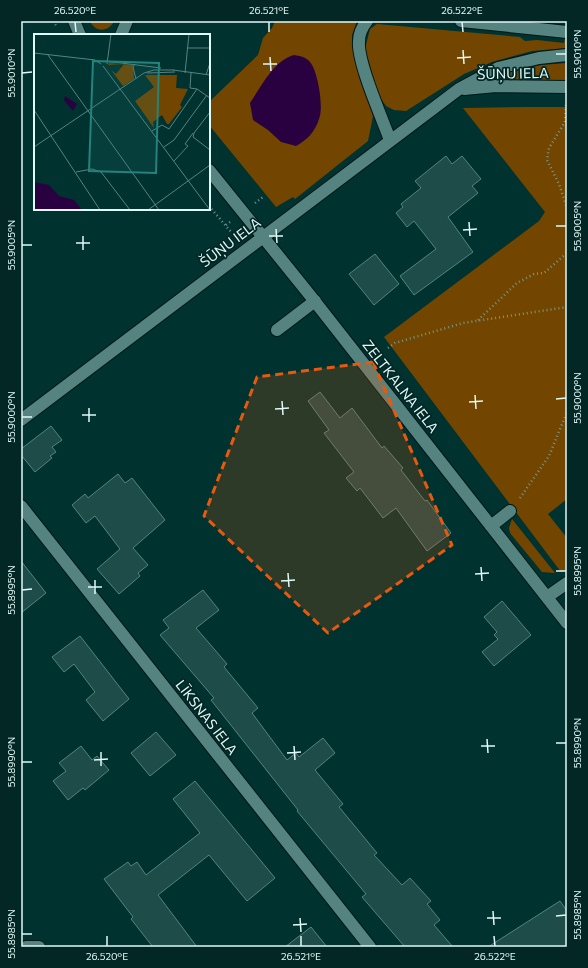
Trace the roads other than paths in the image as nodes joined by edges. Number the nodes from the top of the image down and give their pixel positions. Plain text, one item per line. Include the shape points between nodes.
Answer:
1 (74, 21) edge
2 (367, 21) edge
3 (461, 21) edge
4 (567, 32) edge
5 (80, 34) edge
6 (567, 55) edge
7 (567, 87) edge
8 (459, 89) junction
9 (390, 140) junction
10 (210, 171) edge
11 (263, 236) junction
12 (315, 301) junction
13 (277, 330) dead end
14 (21, 420) edge
15 (21, 506) edge
16 (510, 511) road end
17 (491, 526) junction
18 (567, 583) edge
19 (547, 597) junction
20 (567, 623) edge
21 (26, 947) edge
22 (39, 947) edge
23 (370, 947) edge

1 - 5 street
2 - 9 street via 359,41 362,63
3 - 4 street
6 - 8 street, ŠŪŅU IELA via 539,58 498,68
7 - 8 street, ŠŪŅU IELA via 496,86
8 - 9 street, ŠŪŅU IELA
9 - 11 street, ŠŪŅU IELA
10 - 11 street, ZELTKALNA IELA
11 - 12 street, ZELTKALNA IELA
11 - 14 street, ŠŪŅU IELA
12 - 13 street
12 - 17 street, ZELTKALNA IELA
15 - 23 street, LĪKSNAS IELA
16 - 17 street
17 - 19 street, ZELTKALNA IELA
18 - 19 street
19 - 20 street, ZELTKALNA IELA
21 - 22 street

